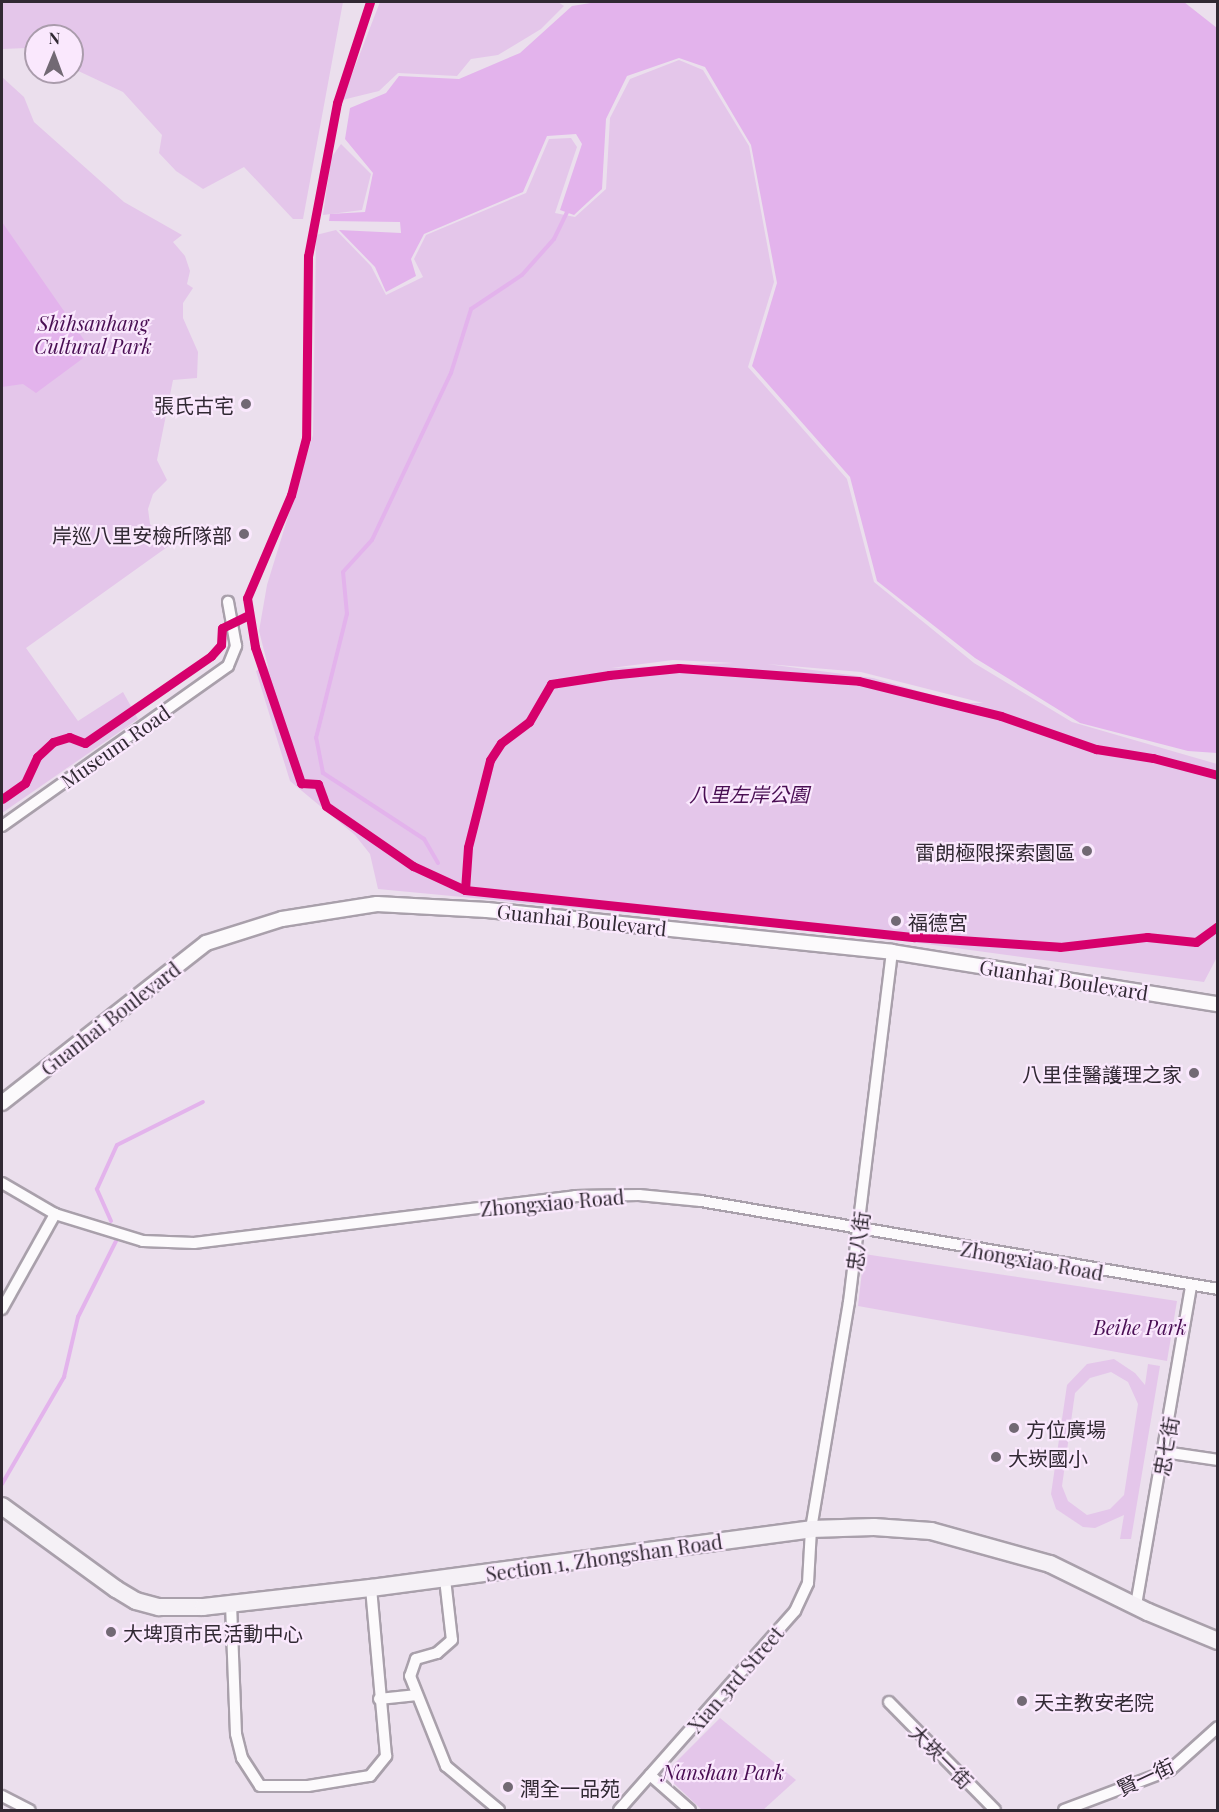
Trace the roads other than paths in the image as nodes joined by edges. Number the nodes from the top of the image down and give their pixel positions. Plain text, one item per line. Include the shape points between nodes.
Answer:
1 (228, 602) dead end
2 (2, 826) edge
3 (892, 952) junction
4 (1218, 1004) edge
5 (2, 1103) edge
6 (2, 1183) edge
7 (54, 1214) junction
8 (858, 1230) junction
9 (1191, 1286) junction
10 (1218, 1289) edge
11 (2, 1310) edge
12 (1164, 1452) junction
13 (1218, 1460) edge
14 (2, 1506) edge
15 (811, 1529) junction
16 (445, 1579) junction
17 (371, 1588) junction
18 (231, 1604) junction
19 (1136, 1605) junction
20 (1218, 1641) edge
21 (415, 1695) junction
22 (379, 1699) junction
23 (889, 1702) dead end
24 (1218, 1727) edge
25 (650, 1775) junction
26 (2, 1796) edge
27 (30, 1810) edge
28 (499, 1810) edge
29 (619, 1810) edge
30 (690, 1810) edge
31 (995, 1810) edge
32 (1064, 1810) edge

1 - 2 street, Museum Road via 236,646 228,666
3 - 4 street, Guanhai Boulevard
3 - 5 street, Guanhai Boulevard via 487,909 377,904 282,919 206,943
3 - 8 street, 忠八街
6 - 7 street, Zhongxiao Road
7 - 8 street, Zhongxiao Road via 143,1241 194,1244 575,1196 639,1195
7 - 11 street
8 - 9 street, Zhongxiao Road
8 - 15 street, 忠八街
9 - 10 street, Zhongxiao Road
9 - 12 street, 忠七街
12 - 13 street
12 - 19 street, 忠七街
14 - 18 main road, Section 1, Zhongshan Road via 136,1602 159,1607
15 - 16 main road, Section 1, Zhongshan Road
15 - 19 main road, Section 1, Zhongshan Road via 931,1531 1050,1564
15 - 25 street, Xian 3rd Street via 808,1583 795,1611
16 - 17 main road, Section 1, Zhongshan Road
16 - 21 street via 452,1640 437,1653 416,1659 411,1676
17 - 18 main road, Section 1, Zhongshan Road
17 - 22 street
18 - 22 street via 236,1734 249,1775 260,1786 308,1786 376,1772 386,1756
19 - 20 main road, Section 1, Zhongshan Road
21 - 22 street
21 - 28 street via 446,1766
23 - 31 street, 大崁一街
24 - 32 street, 賢一街 via 1170,1770
25 - 29 street, Xian 3rd Street
25 - 30 street
26 - 27 street

